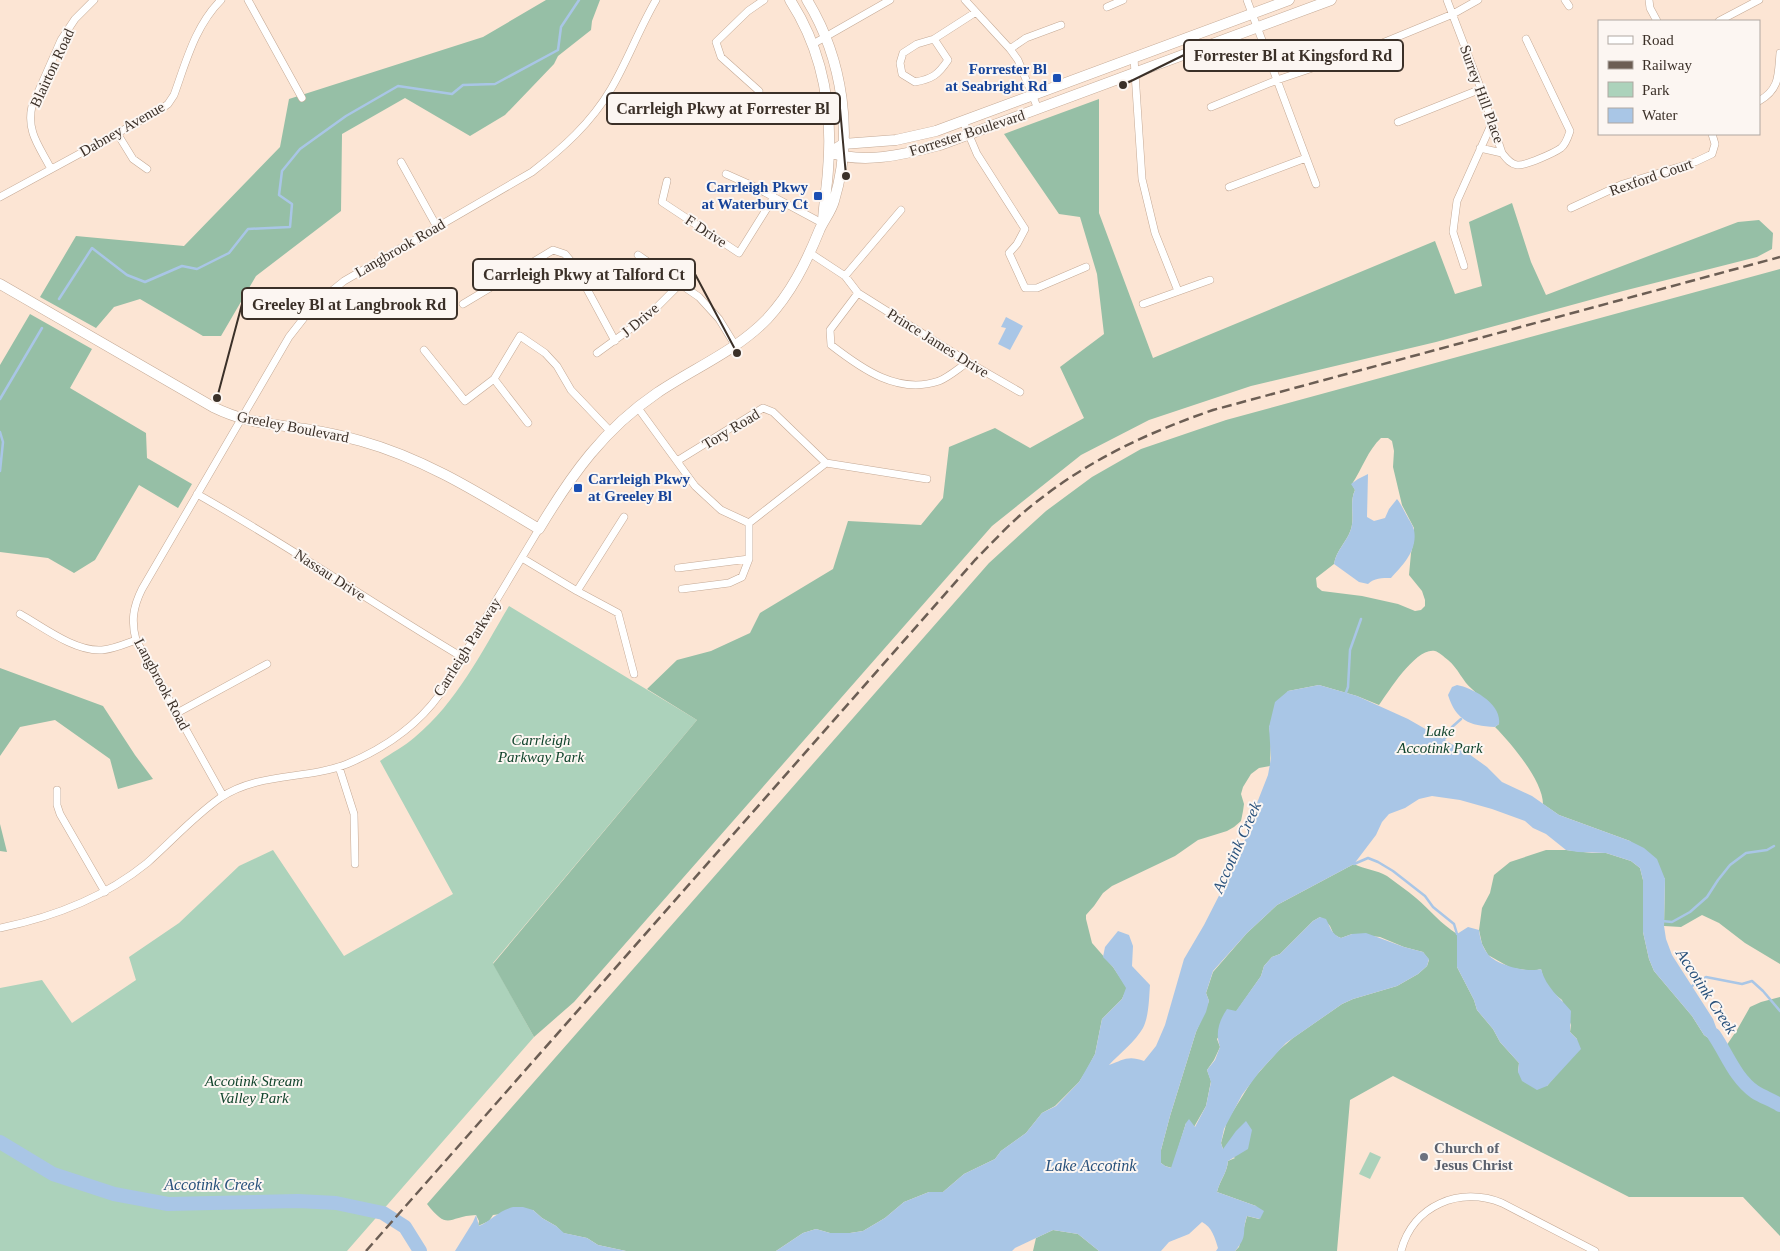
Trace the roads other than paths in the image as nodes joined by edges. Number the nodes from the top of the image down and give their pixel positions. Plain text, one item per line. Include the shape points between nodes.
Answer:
1 (94, 0) edge
2 (221, 0) edge
3 (248, 0) edge
4 (656, 0) edge
5 (764, 0) edge
6 (790, 0) edge
7 (807, 0) edge
8 (890, 0) edge
9 (965, 0) edge
10 (1124, 0) edge
11 (1247, 0) edge
12 (1289, 0) edge
13 (1331, 0) edge
14 (1447, 0) edge
15 (1478, 0) edge
16 (1649, 0) edge
17 (1758, 0) edge
18 (1107, 7) dead end
19 (976, 12) junction
20 (1252, 13) junction
21 (1453, 14) junction
22 (1656, 20) edge
23 (1721, 20) edge
24 (1060, 24) dead end
25 (1257, 27) junction
26 (826, 38) junction
27 (934, 39) junction
28 (1526, 39) dead end
29 (813, 44) junction
30 (1380, 44) dead end
31 (1010, 49) junction
32 (1780, 53) edge
33 (1351, 55) dead end
34 (1134, 58) junction
35 (1136, 73) junction
36 (1277, 80) junction
37 (1481, 89) junction
38 (759, 91) dead end
39 (1032, 95) junction
40 (302, 98) dead end
41 (1760, 100) edge
42 (1211, 107) dead end
43 (1038, 109) junction
44 (964, 121) junction
45 (1398, 122) dead end
46 (1492, 123) junction
47 (117, 133) junction
48 (969, 135) junction
49 (1712, 135) edge
50 (843, 144) junction
51 (1480, 148) junction
52 (829, 152) junction
53 (1502, 153) junction
54 (842, 156) junction
55 (1306, 158) junction
56 (401, 162) dead end
57 (51, 169) junction
58 (147, 169) dead end
59 (726, 174) dead end
60 (667, 180) dead end
61 (1316, 184) dead end
62 (1229, 187) dead end
63 (0, 197) edge
64 (774, 197) junction
65 (1571, 208) dead end
66 (901, 210) dead end
67 (822, 223) junction
68 (437, 227) junction
69 (810, 253) junction
70 (638, 255) dead end
71 (1086, 266) dead end
72 (1464, 266) dead end
73 (845, 276) junction
74 (1210, 280) dead end
75 (680, 283) junction
76 (0, 284) edge
77 (1178, 291) junction
78 (858, 293) junction
79 (463, 304) dead end
80 (1143, 304) dead end
81 (615, 341) junction
82 (735, 345) junction
83 (424, 350) dead end
84 (597, 352) dead end
85 (968, 362) junction
86 (494, 379) junction
87 (1020, 392) dead end
88 (638, 408) junction
89 (241, 419) junction
90 (528, 423) dead end
91 (610, 431) junction
92 (677, 461) junction
93 (826, 463) junction
94 (927, 479) dead end
95 (198, 494) junction
96 (624, 517) dead end
97 (750, 523) junction
98 (539, 529) junction
99 (522, 558) junction
100 (749, 559) junction
101 (678, 568) dead end
102 (682, 589) dead end
103 (577, 591) junction
104 (20, 614) dead end
105 (136, 640) junction
106 (462, 657) junction
107 (267, 664) dead end
108 (634, 674) dead end
109 (177, 713) junction
110 (339, 766) junction
111 (57, 790) dead end
112 (223, 796) junction
113 (355, 864) dead end
114 (105, 892) junction
115 (0, 928) edge
116 (1402, 1251) edge
117 (1594, 1251) edge

1 - 57 street, Blairton Road via 75,19 61,40 32,106 30,128
2 - 47 street, Dabney Avenue via 201,26 168,104
3 - 40 street
4 - 68 street, Langbrook Road via 610,90 578,133 532,172
5 - 38 street via 716,42 721,57
6 - 29 street, Carrleigh Parkway
7 - 26 street, Carrleigh Parkway
8 - 26 street
9 - 19 street
10 - 18 street
11 - 20 street
12 - 20 street, Forrester Boulevard
13 - 25 street, Forrester Boulevard
14 - 21 street, Surrey Hill Place
15 - 21 street
16 - 22 street
17 - 23 street
19 - 27 street
19 - 31 street
20 - 25 street
20 - 34 street, Forrester Boulevard
21 - 30 street
21 - 37 street, Surrey Hill Place
24 - 31 street via 1026,38
25 - 35 street, Forrester Boulevard
25 - 36 street
26 - 29 street
26 - 50 street, Carrleigh Parkway via 841,94
27 - 27 street via 903,53 902,74 914,82 927,80 940,72 948,60
28 - 53 street, Surrey Hill Place via 1570,131 1561,148 1524,164 1515,165
29 - 52 street, Carrleigh Parkway via 827,96
31 - 39 street via 1020,64
32 - 41 street via 1776,86
33 - 36 street
34 - 35 street
34 - 39 street, Forrester Boulevard
35 - 43 street, Forrester Boulevard
35 - 77 street via 1142,179 1155,233
36 - 42 street
36 - 55 street
37 - 45 street
37 - 46 street, Surrey Hill Place
39 - 43 street
39 - 44 street, Forrester Boulevard
43 - 48 street, Forrester Boulevard
44 - 48 street
44 - 50 street, Forrester Boulevard via 896,140
46 - 51 street
46 - 53 street, Surrey Hill Place
47 - 57 street, Dabney Avenue
47 - 58 street via 133,159
48 - 54 street, Forrester Boulevard via 898,155
48 - 71 street via 977,154 1025,229 1009,253 1025,288 1037,288
49 - 65 street, Rexford Court via 1715,144 1712,154 1623,184
50 - 52 street, Forrester Boulevard
50 - 54 street, Carrleigh Parkway
51 - 53 street
51 - 72 street via 1456,201 1453,232
52 - 54 street, Forrester Boulevard
52 - 67 street, Carrleigh Parkway
54 - 67 street, Carrleigh Parkway via 834,203
55 - 61 street
55 - 62 street
56 - 68 street
57 - 63 street, Dabney Avenue
59 - 64 street
60 - 64 street, F Drive via 662,202 739,253
64 - 67 street
66 - 73 street
67 - 69 street, Carrleigh Parkway
68 - 89 street, Langbrook Road via 344,281 314,305 289,337
69 - 73 street
69 - 82 street, Carrleigh Parkway via 779,304 751,334
70 - 75 street
73 - 78 street
74 - 77 street
75 - 81 street, J Drive via 648,316
75 - 82 street via 711,308
76 - 89 street, Greeley Boulevard via 213,407
77 - 80 street
78 - 85 street, Prince James Drive
78 - 85 street via 830,330 831,345 852,362 878,377 912,386 940,380
79 - 81 street via 553,250 565,254 574,265
81 - 84 street, J Drive
82 - 88 street, Carrleigh Parkway via 676,380
83 - 86 street via 465,401
85 - 87 street, Prince James Drive
86 - 90 street
86 - 91 street via 520,336 557,366 571,390
88 - 91 street, Carrleigh Parkway
88 - 92 street
89 - 95 street, Langbrook Road
89 - 98 street, Greeley Boulevard via 332,434 389,450 442,472
91 - 98 street, Carrleigh Parkway via 581,464
92 - 93 street, Tory Road via 763,408 774,412
92 - 97 street via 695,486 721,510
93 - 94 street
93 - 97 street
95 - 105 street, Langbrook Road via 136,600 133,620
95 - 106 street, Nassau Drive
96 - 103 street
97 - 100 street
98 - 99 street, Carrleigh Parkway
99 - 103 street
99 - 106 street, Carrleigh Parkway
100 - 101 street
100 - 102 street via 742,577 729,583
103 - 108 street via 618,613
104 - 105 street via 77,646 89,649 108,649
105 - 109 street, Langbrook Road
106 - 110 street, Carrleigh Parkway via 438,696 411,725 378,749
107 - 109 street
109 - 112 street, Langbrook Road
110 - 112 street, Carrleigh Parkway via 264,780
110 - 113 street via 354,814
111 - 114 street via 60,814
112 - 114 street, Carrleigh Parkway via 193,818 146,863
114 - 115 street, Carrleigh Parkway via 61,912
116 - 117 street via 1411,1229 1431,1208 1454,1198 1471,1196 1502,1203

